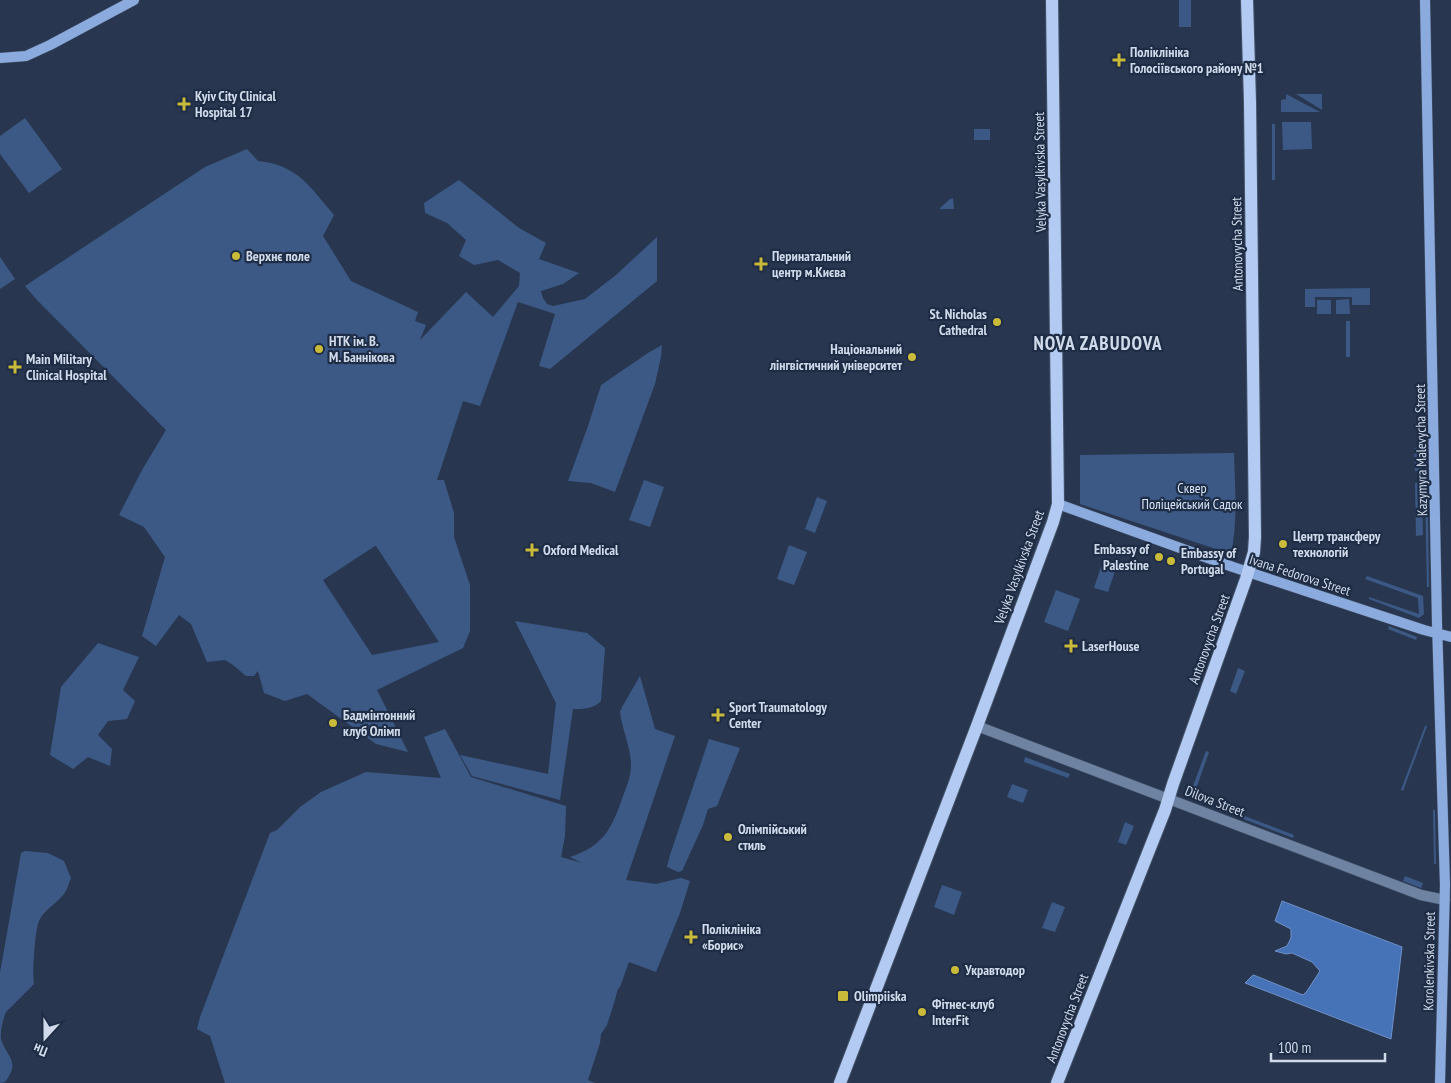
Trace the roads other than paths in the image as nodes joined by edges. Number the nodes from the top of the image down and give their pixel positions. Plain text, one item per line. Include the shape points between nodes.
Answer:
1 (134, 0) edge
2 (1052, 0) edge
3 (1247, 0) edge
4 (1425, 0) edge
5 (0, 58) edge
6 (1058, 504) junction
7 (1249, 572) junction
8 (1437, 634) junction
9 (1451, 636) edge
10 (977, 726) junction
11 (1169, 798) junction
12 (1444, 900) junction
13 (840, 1083) edge
14 (1057, 1083) edge
15 (1440, 1083) edge

1 - 5 main road via 26,56
2 - 6 main road, Velyka Vasylkivska Street
3 - 7 main road, Antonovycha Street via 1255,536
4 - 8 main road, Kazymyra Malevycha Street
6 - 7 main road, Ivana Fedorova Street
6 - 10 main road, Velyka Vasylkivska Street
7 - 8 main road, Ivana Fedorova Street
7 - 11 main road, Antonovycha Street
8 - 9 main road, Ivana Fedorova Street
8 - 12 main road, Kazymyra Malevycha Street
10 - 11 street, Dilova Street
10 - 13 main road, Velyka Vasylkivska Street
11 - 12 street, Dilova Street via 1421,895
11 - 14 main road, Antonovycha Street
12 - 15 main road, Korolenkivska Street

